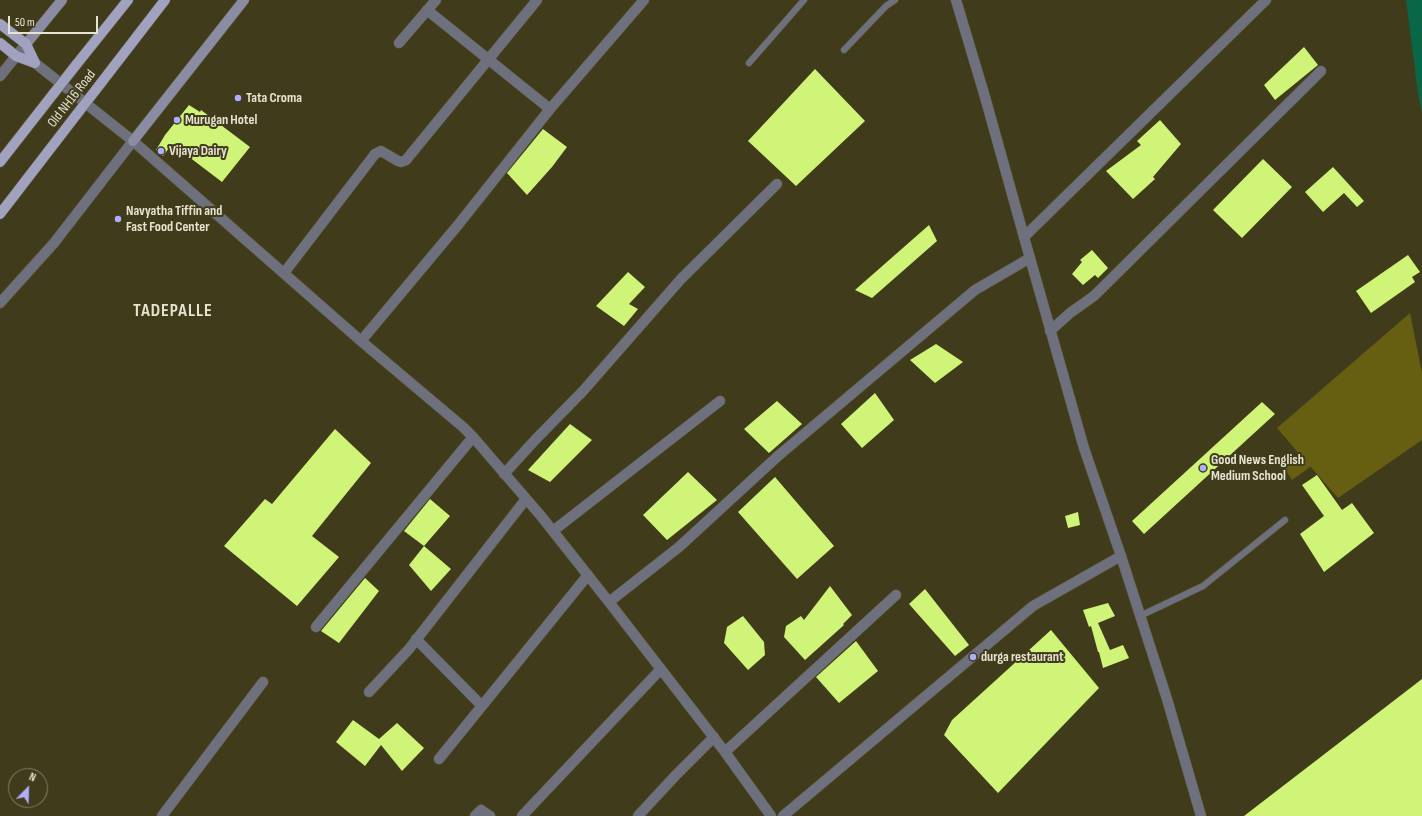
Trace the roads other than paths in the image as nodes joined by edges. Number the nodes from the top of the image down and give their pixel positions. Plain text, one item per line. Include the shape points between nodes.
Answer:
1 (62, 0) edge
2 (128, 0) edge
3 (165, 0) edge
4 (244, 0) edge
5 (436, 0) edge
6 (537, 0) edge
7 (644, 0) edge
8 (804, 0) edge
9 (895, 0) edge
10 (956, 0) edge
11 (1266, 0) edge
12 (427, 10) junction
13 (0, 24) edge
14 (0, 43) edge
15 (399, 43) dead end
16 (26, 44) junction
17 (844, 50) dead end
18 (16, 56) junction
19 (488, 59) junction
20 (36, 63) junction
21 (749, 63) dead end
22 (1321, 71) dead end
23 (0, 76) edge
24 (550, 109) junction
25 (133, 141) junction
26 (0, 162) edge
27 (777, 184) dead end
28 (0, 214) edge
29 (1024, 238) junction
30 (1030, 258) junction
31 (284, 273) junction
32 (0, 303) edge
33 (1050, 331) junction
34 (361, 341) junction
35 (720, 401) dead end
36 (473, 437) junction
37 (504, 474) junction
38 (526, 499) junction
39 (1286, 520) dead end
40 (553, 532) junction
41 (1121, 556) junction
42 (588, 575) junction
43 (896, 595) dead end
44 (609, 602) junction
45 (1140, 616) junction
46 (316, 627) dead end
47 (416, 639) junction
48 (661, 669) junction
49 (263, 682) dead end
50 (369, 692) dead end
51 (482, 706) junction
52 (714, 738) junction
53 (725, 752) junction
54 (439, 759) dead end
55 (165, 815) edge
56 (475, 816) edge
57 (490, 816) edge
58 (522, 816) edge
59 (638, 816) edge
60 (771, 816) edge
61 (783, 816) edge
62 (1201, 816) edge

1 - 16 main road
2 - 26 main road, Old NH16 Road, bridge
3 - 28 main road, Old NH16 Road, bridge
4 - 25 main road
5 - 12 street
6 - 19 street
7 - 24 street
8 - 21 lane
9 - 17 lane via 886,6
10 - 29 street
11 - 29 street
12 - 15 street
12 - 19 street
13 - 16 main road
14 - 18 main road
16 - 18 street
16 - 20 main road
18 - 20 main road
18 - 23 street
19 - 24 street
19 - 31 street via 406,160 398,161 381,151 375,154
20 - 25 street
22 - 33 street via 1094,296
24 - 34 street
25 - 31 street
25 - 32 street via 54,242
27 - 37 street via 681,279 583,391
29 - 30 street
30 - 33 street
30 - 44 street via 975,290 778,456 679,547
31 - 34 street
33 - 41 street via 1084,448
34 - 36 street
35 - 40 street
36 - 37 street
36 - 46 street
37 - 38 street
38 - 40 street
38 - 47 street
39 - 45 lane via 1204,586
40 - 42 street
41 - 45 street
41 - 61 street via 1032,606
42 - 44 street
42 - 51 street
43 - 53 street
44 - 48 street
45 - 62 street
47 - 50 street
47 - 51 street
48 - 52 street
48 - 58 street
49 - 55 street
51 - 54 street
52 - 53 street
52 - 59 street
53 - 60 street
56 - 57 street via 481,810

